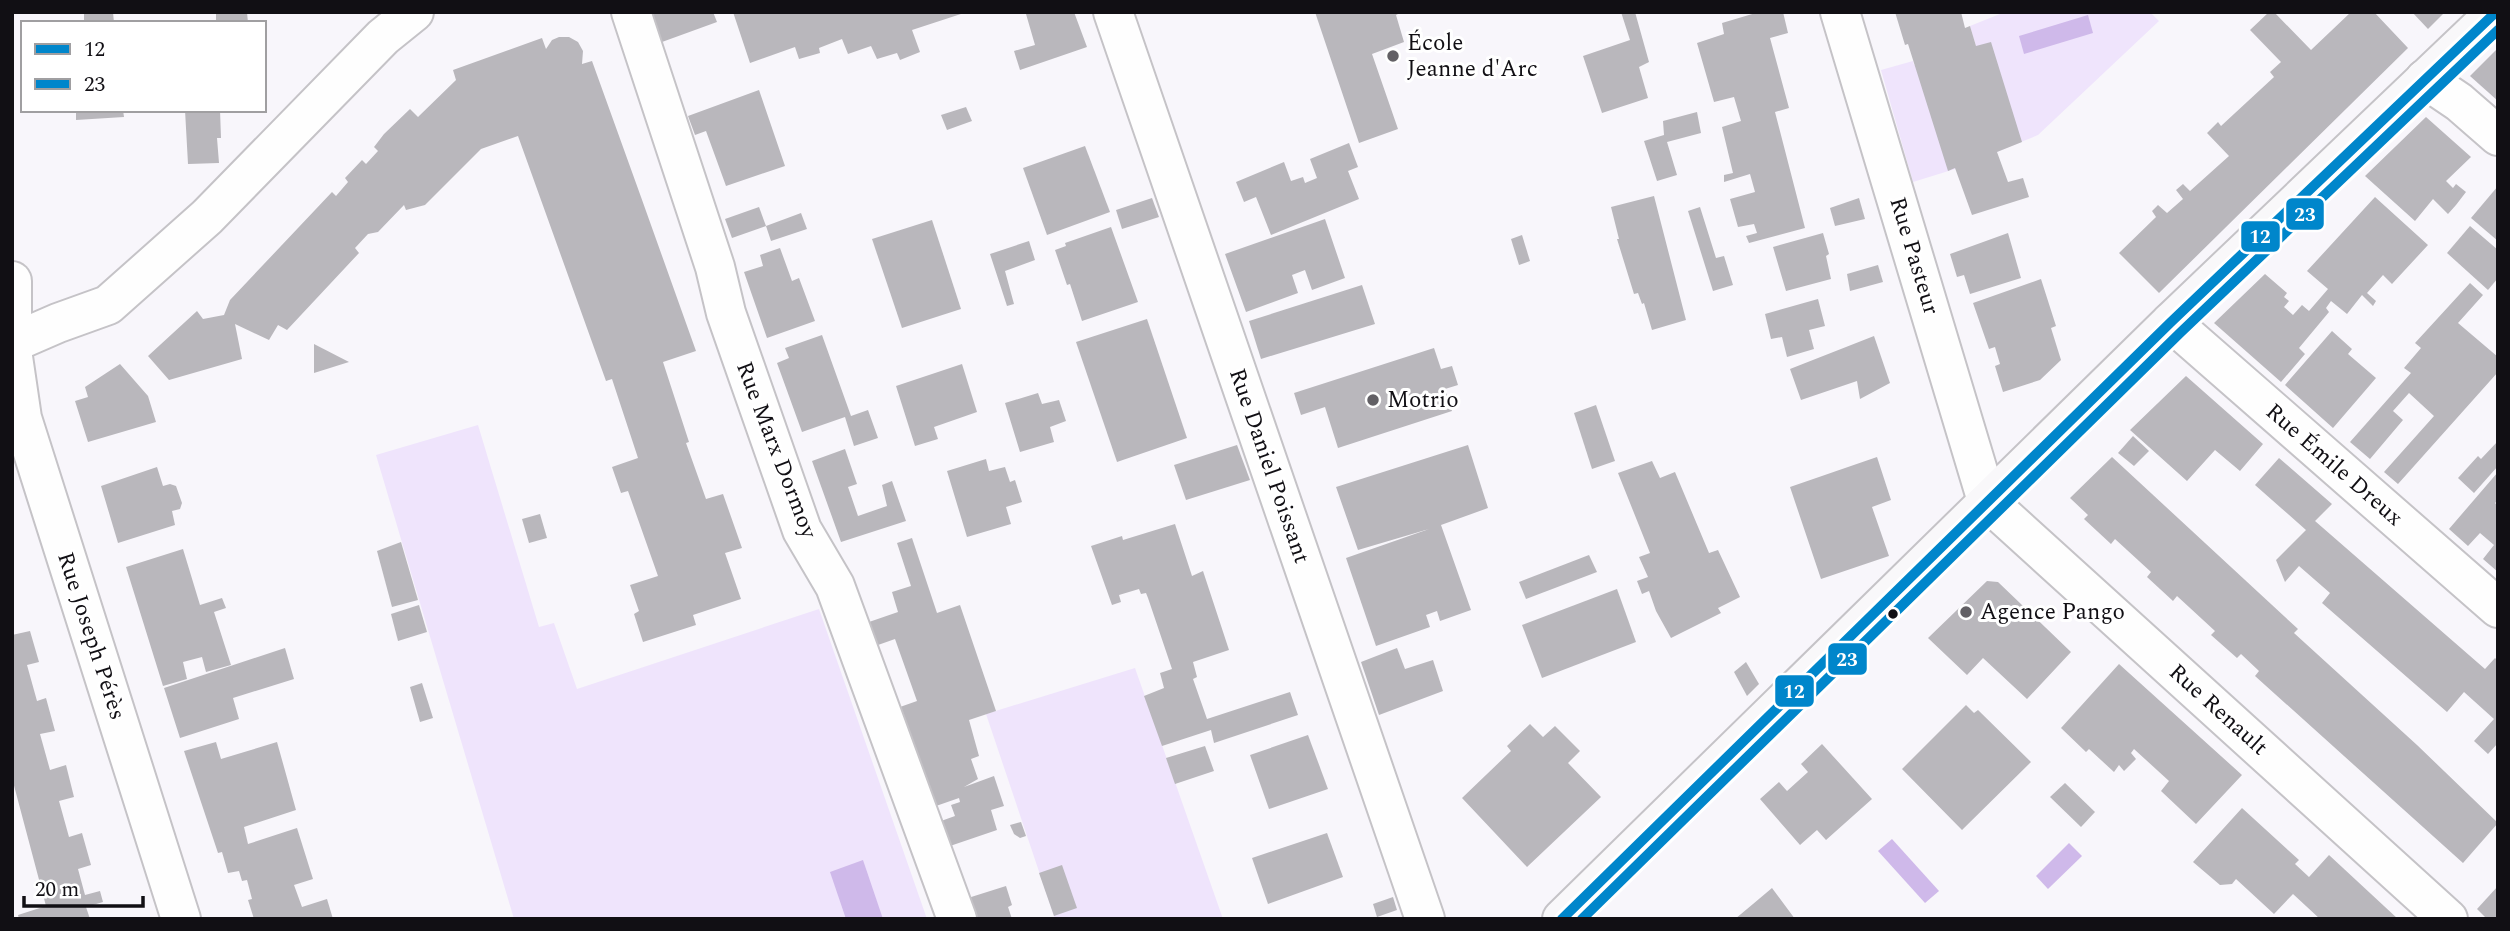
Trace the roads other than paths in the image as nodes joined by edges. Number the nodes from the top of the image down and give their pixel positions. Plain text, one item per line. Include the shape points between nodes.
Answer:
1 (414, 12) edge
2 (631, 12) edge
3 (1113, 12) edge
4 (1840, 12) edge
5 (2496, 12) edge
6 (2425, 79) junction
7 (2498, 136) edge
8 (12, 281) edge
9 (2171, 322) junction
10 (12, 328) edge
11 (12, 343) edge
12 (12, 350) edge
13 (1987, 500) junction
14 (2498, 608) edge
15 (181, 919) edge
16 (957, 919) edge
17 (1425, 919) edge
18 (1562, 919) edge
19 (2448, 919) edge

1 - 11 street via 383,37 207,217 108,305
2 - 16 street, Rue Marx Dormoy via 726,313 802,530 835,586
3 - 17 street, Rue Daniel Poissant
4 - 13 street, Rue Pasteur
5 - 6 street
6 - 7 street
6 - 9 street
8 - 10 street
9 - 13 street
9 - 14 street, Rue Émile Dreux
12 - 15 street, Rue Joseph Pérès via 22,418
13 - 18 street
13 - 19 street, Rue Renault

